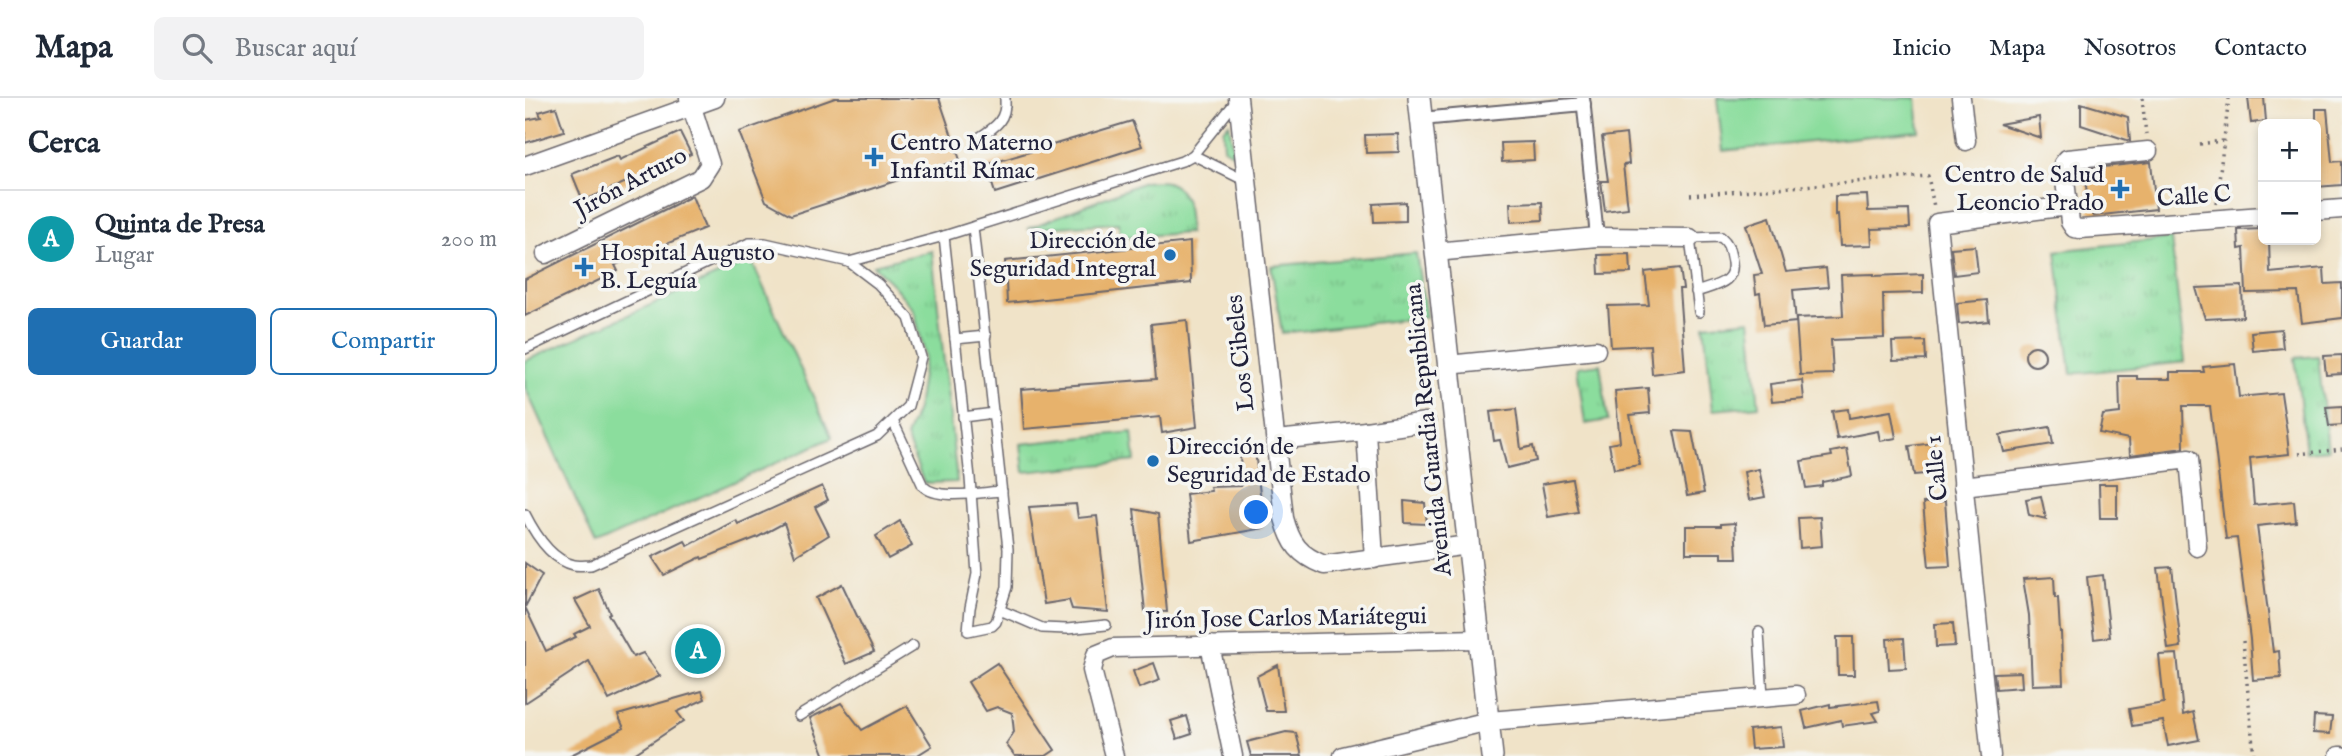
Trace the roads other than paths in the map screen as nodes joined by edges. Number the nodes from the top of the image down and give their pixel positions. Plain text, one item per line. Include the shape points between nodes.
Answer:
1 (715, 98) edge
2 (1005, 98) edge
3 (1238, 98) edge
4 (1961, 98) edge
5 (1583, 101) edge
6 (690, 102) edge
7 (1420, 108) edge
8 (977, 139) dead end
9 (1966, 141) dead end
10 (2147, 151) road end
11 (1193, 155) junction
12 (525, 166) edge
13 (1248, 182) junction
14 (2068, 206) junction
15 (2342, 209) edge
16 (2321, 211) edge
17 (2258, 216) edge
18 (973, 227) junction
19 (944, 236) junction
20 (1597, 237) junction
21 (1691, 237) junction
22 (1435, 252) junction
23 (546, 254) dead end
24 (849, 262) junction
25 (1696, 292) junction
26 (1699, 312) dead end
27 (986, 336) junction
28 (955, 339) junction
29 (525, 349) edge
30 (1597, 350) dead end
31 (1448, 365) junction
32 (994, 413) junction
33 (964, 417) junction
34 (893, 421) junction
35 (1426, 422) dead end
36 (1366, 431) junction
37 (1276, 440) junction
38 (1963, 486) junction
39 (1002, 491) junction
40 (971, 493) junction
41 (525, 514) edge
42 (1468, 545) junction
43 (2197, 547) dead end
44 (1374, 559) junction
45 (1000, 610) junction
46 (1106, 625) dead end
47 (1759, 632) dead end
48 (1479, 639) junction
49 (1210, 645) junction
50 (913, 646) dead end
51 (1796, 695) dead end
52 (1763, 697) junction
53 (799, 716) dead end
54 (1489, 722) junction
55 (1114, 756) edge
56 (1233, 756) edge
57 (1343, 756) edge
58 (1492, 756) edge
59 (1991, 756) edge

1 - 6 street
2 - 8 lane via 1004,117
3 - 11 lane
3 - 13 street, Los Cibeles
4 - 9 street
5 - 7 street
5 - 20 street
6 - 12 street
6 - 23 street, Jirón Arturo via 710,164 706,173
7 - 22 street, Avenida Guardia Republicana
10 - 14 street via 2067,159 2063,164
11 - 13 lane
11 - 18 lane
13 - 37 street, Los Cibeles
14 - 17 street, Calle C via 2070,222 2080,229
14 - 38 street, Calle 1 via 1937,223
15 - 16 street
18 - 19 lane
18 - 27 lane
19 - 24 lane
19 - 28 lane
20 - 21 street
20 - 22 street
21 - 25 lane
21 - 25 lane via 1721,237 1728,244 1734,266 1724,282
22 - 31 street, Avenida Guardia Republicana
24 - 29 lane via 749,243
24 - 34 lane via 909,318 921,357 908,406
25 - 26 lane
27 - 28 lane
27 - 32 lane
28 - 33 lane
30 - 31 street
31 - 42 street, Avenida Guardia Republicana
32 - 33 lane
32 - 39 lane
33 - 40 lane
34 - 40 lane via 927,490
34 - 41 lane via 877,436 591,565 559,558 544,545
35 - 36 street
36 - 37 street
36 - 44 street
37 - 44 street, Los Cibeles via 1284,518 1289,536 1304,557 1324,565
38 - 43 street via 2189,459
38 - 59 street, Calle 1
39 - 40 lane
39 - 45 lane via 1007,587
40 - 45 lane via 977,574 968,631 992,626
42 - 44 street, Los Cibeles
42 - 48 street, Avenida Guardia Republicana
45 - 46 lane via 1042,628
47 - 52 lane
48 - 49 street, Jirón Jose Carlos Mariátegui
48 - 54 street, Avenida Guardia Republicana
49 - 55 street, Jirón Jose Carlos Mariátegui via 1113,648 1096,655 1091,670
49 - 56 street
50 - 53 lane
51 - 52 street
52 - 54 street
54 - 57 street
54 - 58 street, Avenida Guardia Republicana

